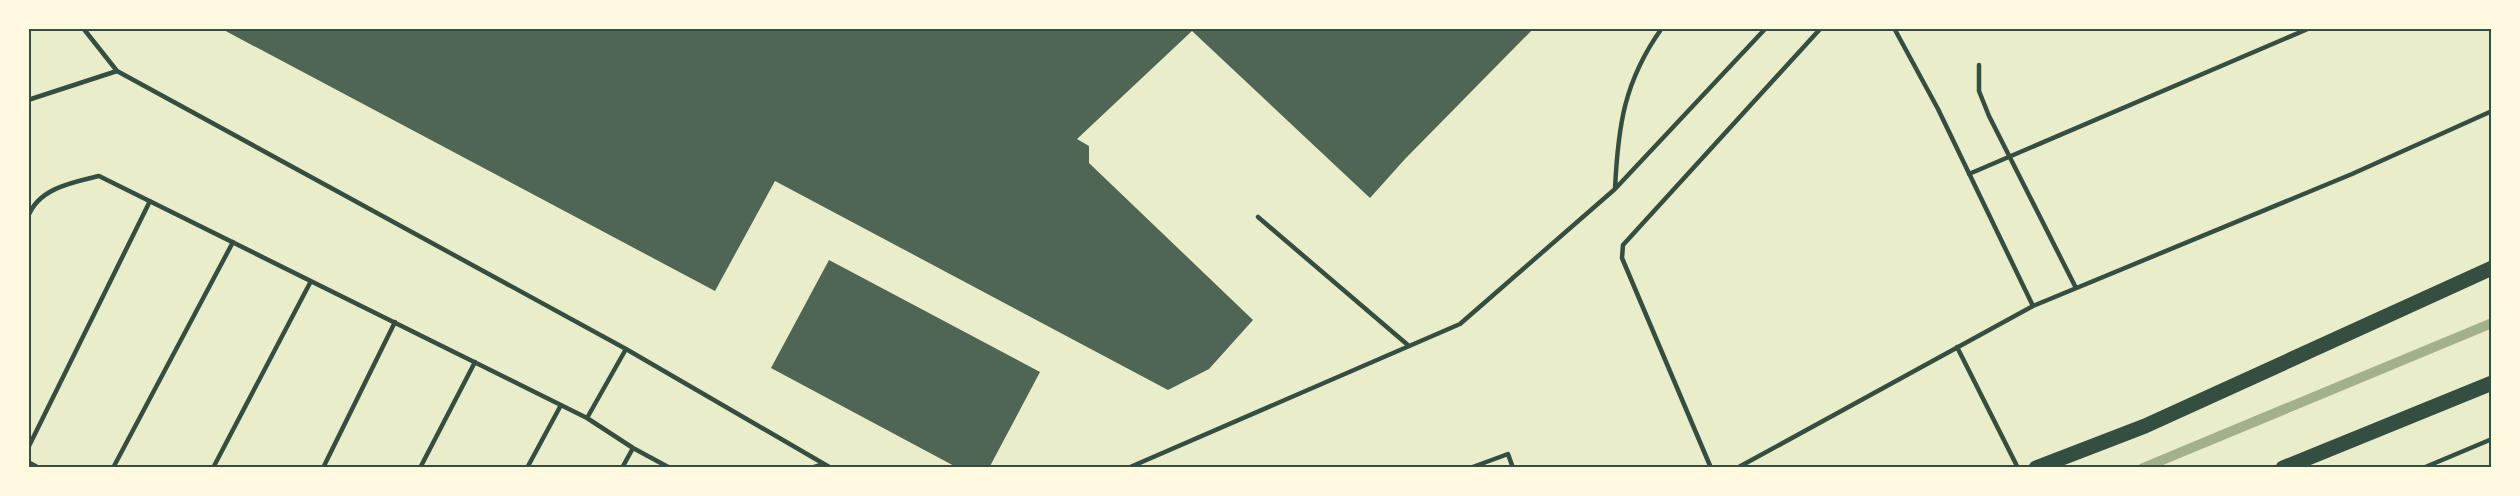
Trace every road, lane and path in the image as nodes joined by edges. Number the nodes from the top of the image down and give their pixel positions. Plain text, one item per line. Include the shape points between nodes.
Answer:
1 (82, 28) edge
2 (1662, 28) edge
3 (1766, 28) edge
4 (1821, 28) edge
5 (1894, 28) edge
6 (2310, 28) edge
7 (1979, 65) dead end
8 (117, 70) junction
9 (28, 100) edge
10 (2492, 111) edge
11 (2010, 158) junction
12 (1969, 174) junction
13 (1614, 189) junction
14 (150, 201) junction
15 (28, 217) edge
16 (1258, 217) dead end
17 (233, 242) junction
18 (2492, 268) edge
19 (311, 281) junction
20 (2076, 288) junction
21 (2033, 306) junction
22 (395, 322) junction
23 (1409, 346) junction
24 (1957, 347) junction
25 (626, 349) junction
26 (475, 362) junction
27 (2492, 383) edge
28 (561, 405) junction
29 (587, 418) junction
30 (2492, 439) edge
31 (28, 448) edge
32 (633, 448) junction
33 (28, 462) edge
34 (824, 464) junction
35 (39, 468) edge
36 (113, 468) edge
37 (213, 468) edge
38 (323, 468) edge
39 (420, 468) edge
40 (528, 468) edge
41 (622, 468) edge
42 (670, 468) edge
43 (811, 468) edge
44 (831, 468) edge
45 (1128, 468) edge
46 (1470, 468) edge
47 (1513, 468) edge
48 (1711, 468) edge
49 (1737, 468) edge
50 (2018, 468) edge
51 (2036, 468) edge
52 (2283, 468) edge
53 (2423, 468) edge

1 - 8 lane
2 - 13 lane via 1646,51 1626,99 1618,132
3 - 13 lane
4 - 48 lane via 1623,245 1622,258
5 - 12 lane
6 - 11 lane
7 - 11 lane via 1979,91
8 - 9 lane
8 - 25 lane
10 - 20 lane via 2352,174
11 - 12 lane
11 - 20 lane
12 - 21 lane
13 - 23 lane via 1460,324
14 - 15 lane via 99,176 59,185 31,209
14 - 17 lane
14 - 31 lane
16 - 23 lane
17 - 19 lane
17 - 36 lane
18 - 51 main road via 2145,426
19 - 22 lane
19 - 37 lane
20 - 21 lane
21 - 24 lane
22 - 26 lane
22 - 38 lane
23 - 45 lane
24 - 49 lane
24 - 50 lane
25 - 29 lane
25 - 34 lane
26 - 28 lane
26 - 39 lane
27 - 52 main road
28 - 29 lane
28 - 40 lane
29 - 32 lane
30 - 53 lane
32 - 41 lane
32 - 42 lane
33 - 35 lane
34 - 43 lane
34 - 44 lane
46 - 47 lane via 1508,454

